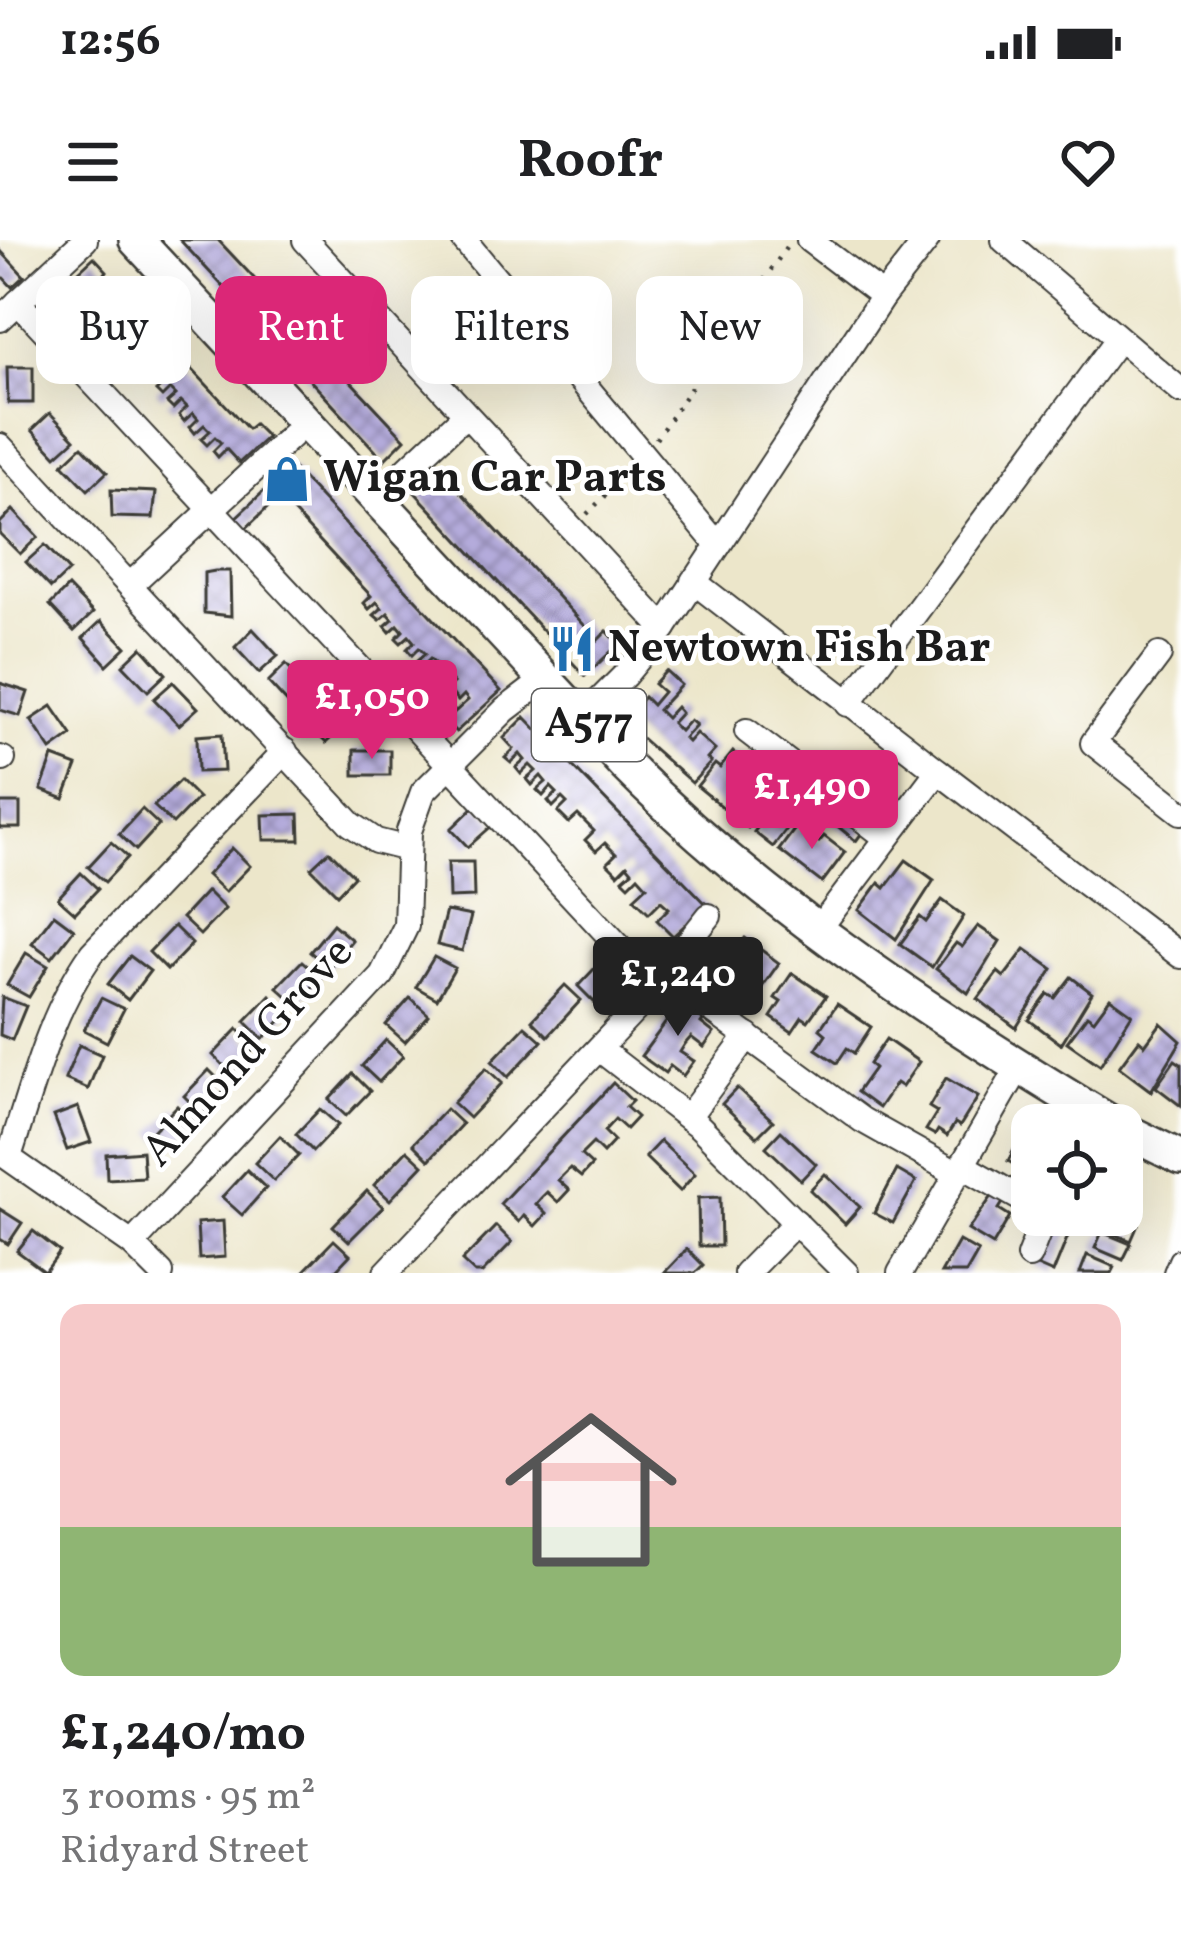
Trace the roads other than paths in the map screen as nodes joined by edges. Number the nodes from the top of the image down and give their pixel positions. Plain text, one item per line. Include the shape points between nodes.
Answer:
1 (85, 240) edge
2 (136, 240) edge
3 (304, 240) edge
4 (464, 240) edge
5 (809, 240) edge
6 (927, 240) edge
7 (1004, 240) edge
8 (884, 296) junction
9 (9, 311) edge
10 (1118, 340) junction
11 (1181, 391) edge
12 (465, 415) junction
13 (305, 424) junction
14 (0, 446) edge
15 (376, 498) junction
16 (213, 508) junction
17 (717, 544) junction
18 (693, 581) junction
19 (131, 584) junction
20 (664, 628) junction
21 (1159, 654) dead end
22 (547, 678) junction
23 (848, 704) junction
24 (582, 718) junction
25 (747, 731) dead end
26 (285, 751) junction
27 (451, 763) junction
28 (938, 771) junction
29 (1181, 812) edge
30 (887, 838) junction
31 (407, 849) junction
32 (709, 916) dead end
33 (818, 930) junction
34 (1181, 956) edge
35 (662, 980) junction
36 (748, 1036) junction
37 (599, 1048) junction
38 (1018, 1067) junction
39 (1082, 1104) edge
40 (688, 1117) junction
41 (1143, 1140) edge
42 (5, 1154) edge
43 (960, 1170) junction
44 (1181, 1180) edge
45 (1011, 1195) edge
46 (796, 1222) junction
47 (1037, 1236) edge
48 (132, 1244) junction
49 (1029, 1256) dead end
50 (1181, 1261) edge
51 (161, 1273) edge
52 (386, 1273) edge
53 (746, 1273) edge
54 (846, 1273) edge
55 (900, 1273) edge
56 (1176, 1273) edge

1 - 9 street
2 - 13 highway, A577
3 - 12 street
4 - 17 street
5 - 8 street
6 - 8 street
7 - 10 street
8 - 17 street
9 - 16 street
10 - 11 street
10 - 23 street
12 - 15 street
12 - 20 street
13 - 15 highway, A577
13 - 16 street
14 - 19 street
15 - 22 highway, A577
16 - 19 street
16 - 27 street
17 - 18 street
18 - 20 street
18 - 23 street
19 - 26 street
20 - 24 street
21 - 29 street via 1093,743
22 - 24 highway, A577
22 - 27 street, Almond Grove
23 - 28 street
24 - 33 highway, A577 via 676,815
25 - 30 street
26 - 31 street via 359,831
26 - 42 street via 92,953 52,1024
27 - 31 street, Almond Grove via 415,808
27 - 35 street via 642,971
28 - 30 street
28 - 34 street
30 - 33 street
31 - 48 street, Almond Grove via 406,926 382,975
32 - 35 street
33 - 38 highway, A577
35 - 36 street
35 - 37 street
36 - 40 street
36 - 43 street via 862,1120
37 - 40 street
37 - 52 street
38 - 39 highway, A577
38 - 43 street
40 - 46 street
41 - 44 highway, A577
42 - 48 street
43 - 45 street
43 - 55 street
46 - 53 street
46 - 54 street
47 - 49 street
48 - 51 street
50 - 56 street

